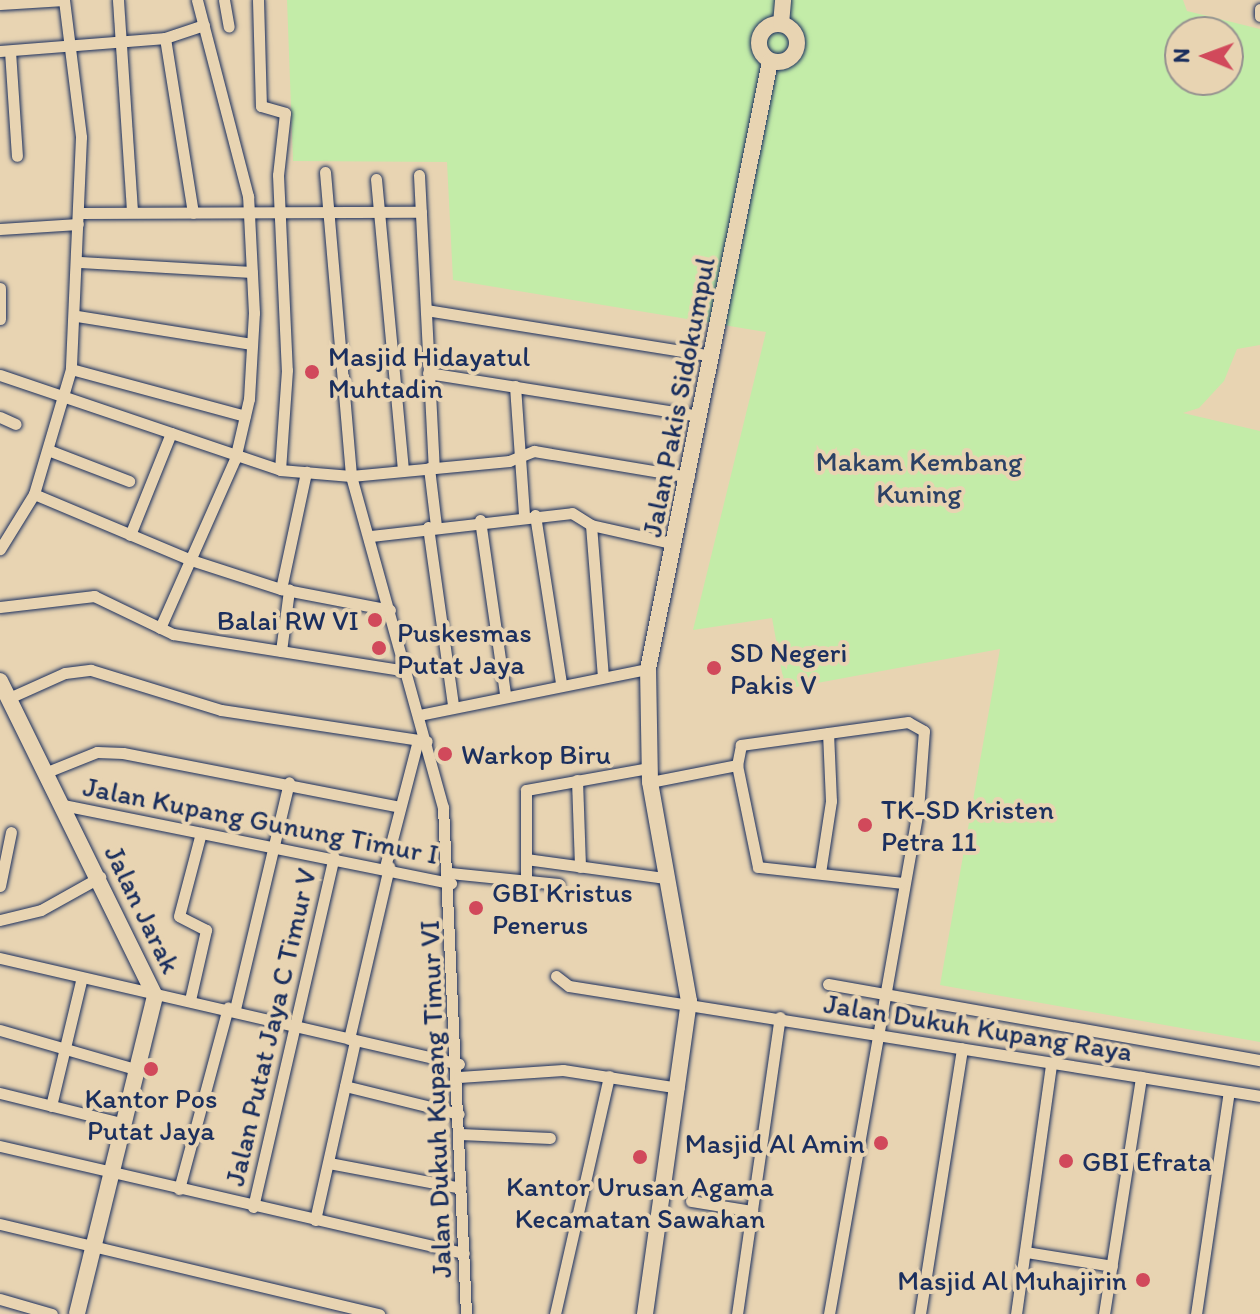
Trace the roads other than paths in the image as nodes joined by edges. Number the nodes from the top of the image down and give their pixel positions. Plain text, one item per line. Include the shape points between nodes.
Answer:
1 (64, 0) edge
2 (118, 0) edge
3 (197, 0) edge
4 (224, 0) edge
5 (258, 0) edge
6 (783, 0) edge
7 (0, 4) edge
8 (1260, 9) edge
9 (1260, 16) edge
10 (781, 24) junction
11 (204, 25) junction
12 (229, 27) dead end
13 (165, 38) junction
14 (123, 43) junction
15 (71, 47) junction
16 (5, 51) edge
17 (770, 62) junction
18 (17, 156) dead end
19 (325, 172) dead end
20 (419, 175) dead end
21 (376, 179) dead end
22 (132, 212) junction
23 (421, 212) junction
24 (193, 213) junction
25 (277, 213) junction
26 (376, 213) junction
27 (248, 214) junction
28 (324, 215) junction
29 (78, 218) junction
30 (0, 229) edge
31 (80, 262) junction
32 (252, 272) junction
33 (1, 296) edge
34 (426, 310) junction
35 (77, 316) junction
36 (0, 319) edge
37 (252, 344) junction
38 (712, 356) junction
39 (71, 369) junction
40 (428, 373) junction
41 (0, 375) edge
42 (515, 386) junction
43 (65, 392) junction
44 (245, 416) junction
45 (700, 416) junction
46 (0, 417) edge
47 (16, 424) dead end
48 (171, 433) junction
49 (48, 450) junction
50 (520, 458) junction
51 (235, 459) junction
52 (432, 468) junction
53 (403, 469) junction
54 (280, 470) junction
55 (306, 472) junction
56 (351, 476) junction
57 (689, 477) junction
58 (129, 481) dead end
59 (34, 494) junction
60 (529, 515) junction
61 (480, 520) junction
62 (591, 525) junction
63 (432, 526) junction
64 (130, 535) junction
65 (371, 536) junction
66 (675, 544) junction
67 (0, 549) edge
68 (191, 560) junction
69 (285, 590) junction
70 (0, 607) edge
71 (390, 610) junction
72 (160, 628) junction
73 (281, 651) junction
74 (648, 669) junction
75 (406, 671) junction
76 (603, 676) junction
77 (0, 681) edge
78 (561, 683) junction
79 (505, 694) junction
80 (9, 698) junction
81 (453, 705) junction
82 (419, 715) junction
83 (828, 733) junction
84 (422, 740) junction
85 (737, 765) junction
86 (47, 772) junction
87 (649, 775) junction
88 (577, 780) junction
89 (289, 782) junction
90 (63, 805) junction
91 (400, 807) junction
92 (11, 832) dead end
93 (201, 833) junction
94 (277, 846) junction
95 (334, 857) junction
96 (526, 859) junction
97 (387, 867) junction
98 (580, 867) junction
99 (820, 873) junction
100 (100, 877) junction
101 (450, 878) junction
102 (526, 878) junction
103 (664, 878) junction
104 (902, 883) junction
105 (558, 884) dead end
106 (0, 886) edge
107 (0, 920) edge
108 (0, 958) edge
109 (556, 976) dead end
110 (81, 981) junction
111 (828, 984) dead end
112 (880, 991) junction
113 (155, 996) junction
114 (190, 1000) junction
115 (689, 1001) junction
116 (231, 1008) junction
117 (780, 1017) junction
118 (296, 1025) junction
119 (0, 1030) edge
120 (872, 1035) junction
121 (352, 1040) junction
122 (962, 1048) junction
123 (66, 1049) junction
124 (1260, 1060) edge
125 (459, 1064) junction
126 (1051, 1064) junction
127 (139, 1070) junction
128 (609, 1076) junction
129 (459, 1077) junction
130 (1141, 1077) junction
131 (345, 1086) junction
132 (679, 1088) junction
133 (1229, 1091) junction
134 (0, 1093) edge
135 (1260, 1096) edge
136 (51, 1106) junction
137 (459, 1114) junction
138 (125, 1124) junction
139 (460, 1134) junction
140 (550, 1138) dead end
141 (0, 1146) edge
142 (329, 1163) junction
143 (112, 1173) junction
144 (461, 1188) junction
145 (179, 1189) junction
146 (691, 1201) dead end
147 (253, 1207) junction
148 (752, 1211) junction
149 (315, 1220) junction
150 (0, 1224) edge
151 (92, 1248) junction
152 (1026, 1252) junction
153 (464, 1253) junction
154 (1112, 1266) junction
155 (0, 1299) edge
156 (52, 1314) edge
157 (77, 1314) edge
158 (379, 1314) edge
159 (466, 1314) edge
160 (555, 1314) edge
161 (645, 1314) edge
162 (737, 1314) edge
163 (829, 1314) edge
164 (920, 1314) edge
165 (1016, 1314) edge
166 (1104, 1314) edge
167 (1196, 1314) edge

1 - 7 street
1 - 15 street
2 - 14 street
3 - 11 street
4 - 12 street
5 - 25 street via 261,106 285,113
6 - 10 street
8 - 9 street
10 - 17 street via 759,39
10 - 17 street via 791,28 797,47 788,60
11 - 13 street
11 - 27 street
13 - 14 street
13 - 24 street
14 - 15 street
14 - 22 street
15 - 16 street
15 - 29 street via 81,137
16 - 18 street
17 - 38 street, Jalan Pakis Sidokumpul
19 - 28 street, Jalan Dukuh Kupang Timur VI
20 - 23 street
21 - 26 street
22 - 24 street
22 - 29 street
23 - 26 street
23 - 34 street
24 - 27 street
25 - 27 street
25 - 28 street
25 - 54 street via 287,370
26 - 28 street
26 - 53 street
27 - 32 street
28 - 56 street, Jalan Dukuh Kupang Timur VI
29 - 30 street
29 - 31 street
31 - 32 street
31 - 35 street
32 - 37 street
33 - 36 street
34 - 38 street
34 - 40 street
35 - 37 street
35 - 39 street
37 - 44 street
38 - 45 street, Jalan Pakis Sidokumpul
39 - 43 street
39 - 44 street
40 - 42 street
40 - 52 street
41 - 43 street
42 - 45 street
42 - 50 street
43 - 48 street
43 - 49 street
44 - 51 street
45 - 57 street, Jalan Pakis Sidokumpul
46 - 47 street
48 - 51 street
48 - 64 street
49 - 58 street
49 - 59 street
50 - 52 street
50 - 57 street via 534,451
50 - 60 street
51 - 54 street
51 - 68 street
52 - 53 street
52 - 63 street
53 - 56 street
54 - 55 street
55 - 56 street
55 - 69 street
56 - 65 street, Jalan Dukuh Kupang Timur VI
57 - 66 street, Jalan Pakis Sidokumpul
59 - 64 street
59 - 67 street
60 - 61 street
60 - 62 street via 572,513
60 - 78 street
61 - 63 street
61 - 79 street
62 - 66 street
62 - 76 street
63 - 65 street
63 - 81 street
64 - 68 street
65 - 71 street, Jalan Dukuh Kupang Timur VI
66 - 74 street, Jalan Pakis Sidokumpul
68 - 69 street
68 - 72 street
69 - 71 street
69 - 73 street
70 - 72 street via 94,596
71 - 75 street, Jalan Dukuh Kupang Timur VI
72 - 73 street
73 - 75 street
74 - 76 street
74 - 87 street, Jalan Pakis Sidokumpul
75 - 82 street, Jalan Dukuh Kupang Timur VI
76 - 78 street
77 - 80 street, Jalan Jarak
78 - 79 street
79 - 81 street
80 - 84 street via 65,673 91,670 221,710
80 - 86 street, Jalan Jarak
81 - 82 street
82 - 84 street, Jalan Dukuh Kupang Timur VI
83 - 85 street via 745,743
83 - 99 street via 831,801
83 - 104 street via 908,722 923,728 918,810
84 - 91 street
84 - 101 street, Jalan Dukuh Kupang Timur VI
85 - 87 street
85 - 99 street via 756,865
86 - 89 street via 112,752
86 - 90 street, Jalan Jarak
87 - 88 street
87 - 103 street, Jalan Pakis Sidokumpul
88 - 96 street via 525,792
88 - 98 street
89 - 91 street
89 - 94 street
90 - 93 street, Jalan Kupang Gunung Timur I
90 - 100 street, Jalan Jarak
91 - 97 street
92 - 106 street
93 - 94 street, Jalan Kupang Gunung Timur I
93 - 114 street via 179,916 206,931
94 - 95 street, Jalan Kupang Gunung Timur I
94 - 116 street
95 - 97 street, Jalan Kupang Gunung Timur I
95 - 118 street, Jalan Putat Jaya C Timur V
96 - 98 street
96 - 102 street
97 - 101 street, Jalan Kupang Gunung Timur I
97 - 121 street
98 - 103 street
99 - 104 street
100 - 107 street via 41,910
100 - 113 street, Jalan Jarak
101 - 102 street, Jalan Kupang Gunung Timur I
101 - 125 street, Jalan Dukuh Kupang Timur VI
102 - 105 street, Jalan Kupang Gunung Timur I
103 - 115 street, Jalan Pakis Sidokumpul
104 - 112 street
108 - 110 street
109 - 115 street, Jalan Dukuh Kupang Raya via 569,986
110 - 113 street
110 - 123 street
111 - 112 street, Jalan Dukuh Kupang Raya
112 - 120 street
112 - 124 street, Jalan Dukuh Kupang Raya
113 - 114 street
113 - 127 street, Jalan Jarak
114 - 116 street
115 - 117 street, Jalan Dukuh Kupang Raya
115 - 132 street, Jalan Pakis Sidokumpul
116 - 118 street
116 - 145 street
117 - 120 street, Jalan Dukuh Kupang Raya
117 - 148 street
118 - 121 street
118 - 147 street, Jalan Putat Jaya C Timur V
119 - 123 street
120 - 122 street, Jalan Dukuh Kupang Raya
120 - 163 street
121 - 125 street
121 - 131 street
122 - 126 street, Jalan Dukuh Kupang Raya
122 - 164 street
123 - 127 street
123 - 136 street
125 - 129 street, Jalan Dukuh Kupang Timur VI
126 - 130 street, Jalan Dukuh Kupang Raya
126 - 152 street
127 - 138 street, Jalan Jarak
128 - 129 street via 563,1070
128 - 132 street
128 - 160 street
129 - 137 street, Jalan Dukuh Kupang Timur VI
130 - 133 street, Jalan Dukuh Kupang Raya
130 - 154 street
131 - 137 street
131 - 142 street
132 - 161 street, Jalan Pakis Sidokumpul
133 - 135 street, Jalan Dukuh Kupang Raya
133 - 167 street
134 - 136 street
136 - 138 street
137 - 139 street, Jalan Dukuh Kupang Timur VI
138 - 143 street, Jalan Jarak
139 - 140 street
139 - 144 street, Jalan Dukuh Kupang Timur VI
141 - 143 street
142 - 144 street
142 - 149 street
143 - 145 street
143 - 151 street, Jalan Jarak
144 - 153 street, Jalan Dukuh Kupang Timur VI
145 - 147 street
146 - 148 street
147 - 149 street
148 - 162 street
149 - 153 street
150 - 151 street
151 - 157 street, Jalan Jarak
151 - 158 street
152 - 154 street
152 - 165 street
153 - 159 street, Jalan Dukuh Kupang Timur VI
154 - 166 street
155 - 156 street

